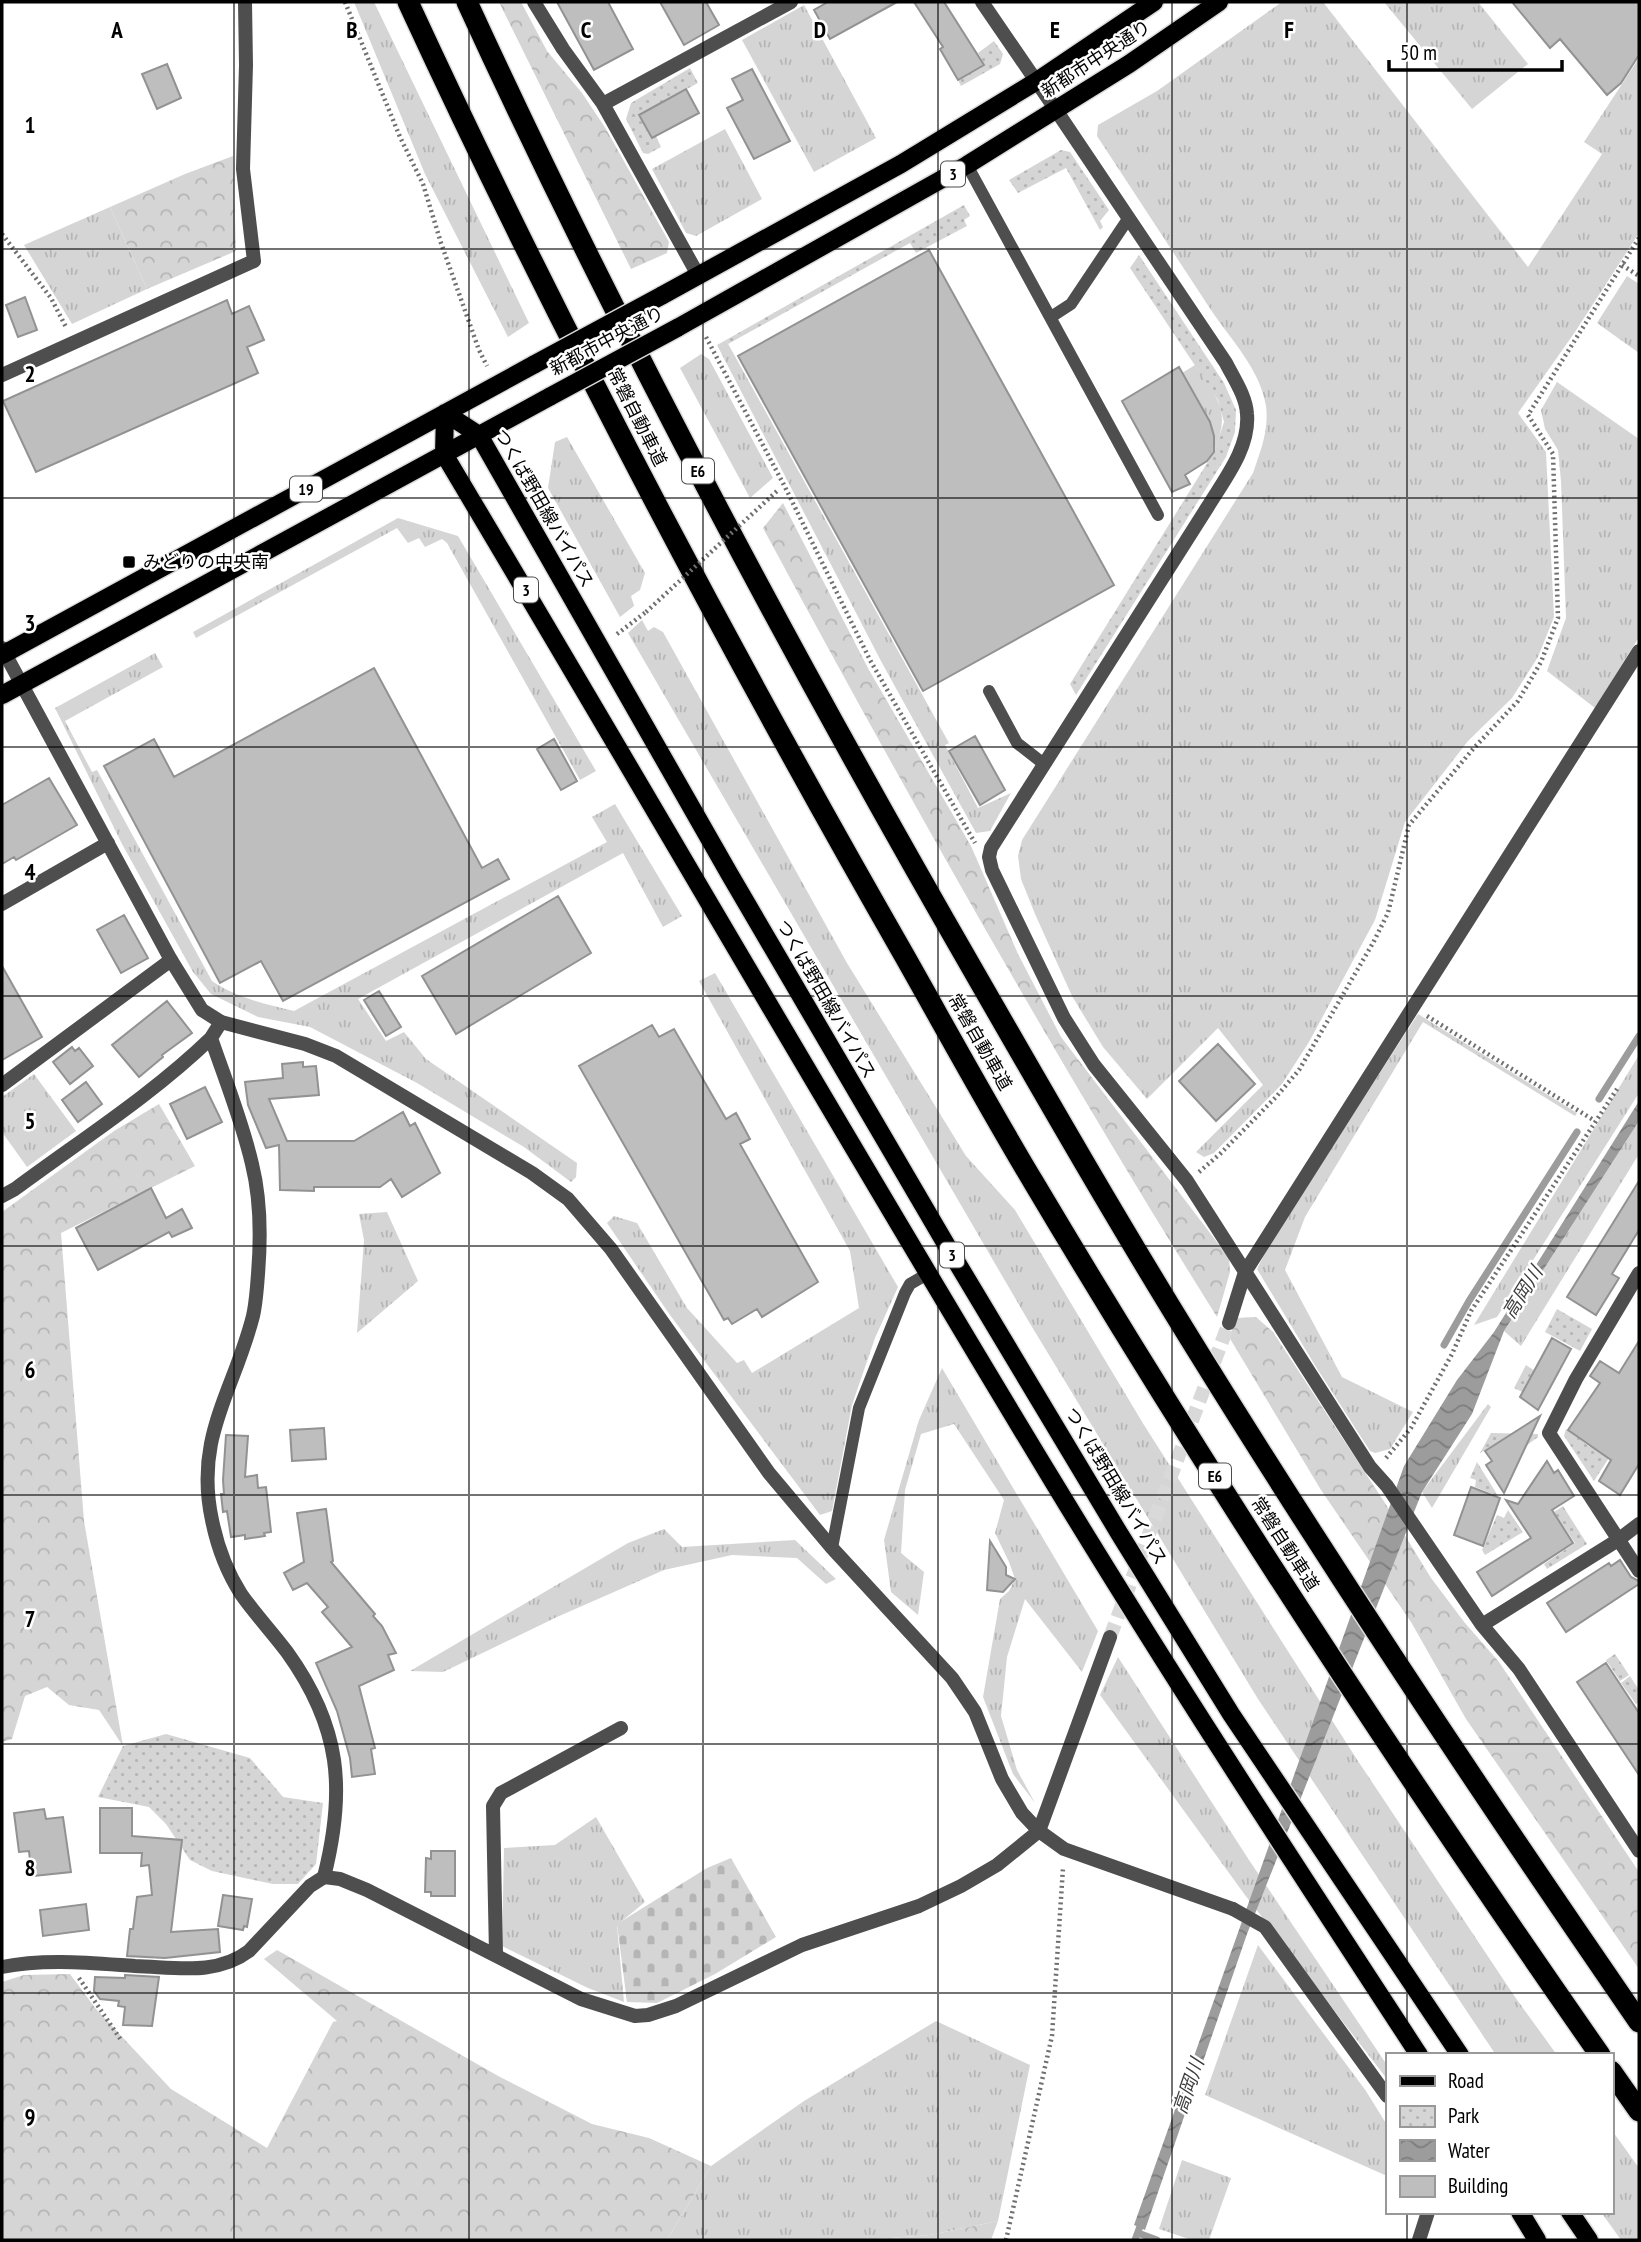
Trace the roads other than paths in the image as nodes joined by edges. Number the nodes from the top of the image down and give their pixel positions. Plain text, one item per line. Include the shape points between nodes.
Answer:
1 (245, 2) edge
2 (408, 2) edge
3 (467, 2) edge
4 (534, 2) edge
5 (791, 2) edge
6 (982, 2) edge
7 (1154, 2) edge
8 (1219, 2) edge
9 (1037, 81) junction
10 (603, 104) junction
11 (1056, 110) junction
12 (967, 165) junction
13 (1128, 219) junction
14 (698, 275) junction
15 (1051, 317) junction
16 (2, 375) edge
17 (445, 413) junction
18 (479, 435) junction
19 (444, 454) junction
20 (1158, 514) dead end
21 (1639, 651) edge
22 (3, 652) edge
23 (22, 684) junction
24 (989, 691) dead end
25 (2, 695) edge
26 (1044, 764) junction
27 (108, 843) junction
28 (2, 904) edge
29 (170, 960) junction
30 (220, 1022) junction
31 (211, 1038) junction
32 (2, 1085) edge
33 (2, 1196) edge
34 (1245, 1272) junction
35 (929, 1273) junction
36 (1639, 1273) edge
37 (1228, 1323) tunnel mouth
38 (1639, 1524) edge
39 (1618, 1540) junction
40 (832, 1548) junction
41 (1639, 1571) edge
42 (1482, 1625) junction
43 (1110, 1637) tunnel mouth
44 (621, 1728) dead end
45 (1039, 1832) junction
46 (1639, 1851) edge
47 (324, 1877) junction
48 (496, 1954) junction
49 (2, 1966) edge
50 (1639, 2022) edge
51 (1418, 2053) edge
52 (1459, 2053) edge
53 (1599, 2053) edge
54 (1613, 2074) edge
55 (1386, 2095) edge
56 (1639, 2111) edge
57 (1427, 2214) edge
58 (1521, 2214) edge
59 (1571, 2214) edge
60 (1419, 2240) edge
61 (1537, 2240) edge
62 (1589, 2240) edge

1 - 16 street via 243,169 254,261
2 - 53 highway, 常磐自動車道 / E6 via 550,297 720,628 1034,1183 1267,1560 1480,1884
3 - 50 highway, 常磐自動車道 / E6 via 597,276 759,590 1076,1149 1315,1537
4 - 10 street
5 - 10 street
6 - 9 street
7 - 9 main road, 新都市中央通り / 3
8 - 11 main road, 新都市中央通り / 3
9 - 11 street
9 - 14 main road, 新都市中央通り / 3 via 901,164
10 - 14 street
11 - 12 main road, 新都市中央通り / 3
11 - 13 street
12 - 15 lane
12 - 18 main road, 新都市中央通り / 3, bridge
13 - 15 lane via 1071,304
13 - 26 street via 1226,363 1247,414 1245,439 1233,466
14 - 17 main road, 新都市中央通り / 3, bridge
15 - 20 lane
17 - 18 main road, つくば野田線バイパス / 3
17 - 19 main road
17 - 22 main road, 新都市中央通り / 19
18 - 19 main road, 新都市中央通り / 19
18 - 52 main road, つくば野田線バイパス / 3 via 730,876 1119,1533 1231,1714
19 - 23 main road, 新都市中央通り / 19
19 - 35 main road, 3
21 - 34 street
22 - 23 street
23 - 25 main road, 新都市中央通り / 19
23 - 27 street
24 - 26 lane via 1017,743
26 - 34 street via 991,848 992,870 1064,1018 1094,1065 1187,1181
27 - 28 street
27 - 29 street
29 - 30 street via 202,1010
29 - 32 street
30 - 31 street
30 - 40 street via 336,1056 568,1199 611,1250 769,1473
31 - 33 street via 129,1105
31 - 47 street via 252,1162 260,1248 253,1316 213,1430 207,1490 222,1554 240,1592 304,1678 329,1733 337,1769 337,1814
34 - 37 street
34 - 42 street via 1370,1467
35 - 40 lane via 910,1284 905,1293 859,1408
35 - 51 main road, 3 via 1211,1736
36 - 39 street via 1549,1433
38 - 39 street
39 - 41 street
39 - 42 street
40 - 45 street via 952,1678 975,1712 1009,1790
42 - 46 street via 1519,1668
43 - 45 street
44 - 48 street via 501,1794 493,1806
45 - 48 street via 997,1866 919,1906 802,1945 648,2015 635,2016 582,1999
45 - 55 street via 1064,1849 1233,1909 1265,1927
47 - 48 street via 367,1890
47 - 49 street via 249,1951 229,1963 196,1969 68,1963
54 - 56 highway
57 - 60 street
58 - 61 main road
59 - 62 main road

